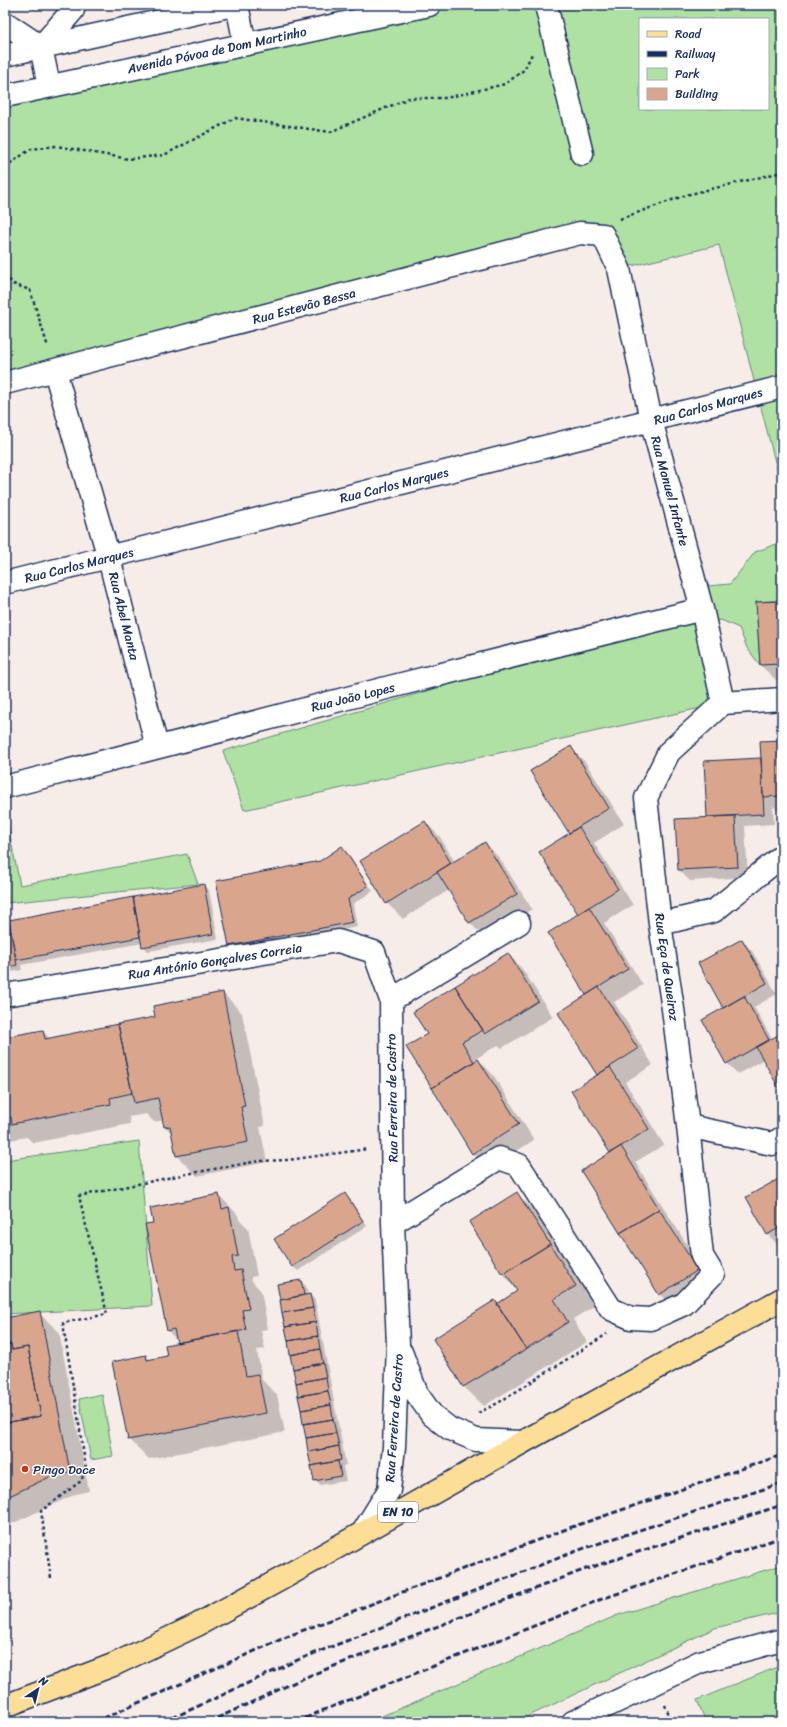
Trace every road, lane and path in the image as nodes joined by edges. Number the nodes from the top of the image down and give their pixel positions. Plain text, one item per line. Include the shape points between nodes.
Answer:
1 (72, 5) edge
2 (233, 5) edge
3 (237, 5) edge
4 (429, 5) edge
5 (548, 12) edge
6 (5, 23) edge
7 (245, 44) junction
8 (41, 47) junction
9 (5, 55) edge
10 (50, 86) junction
11 (5, 96) edge
12 (582, 154) dead end
13 (5, 167) edge
14 (782, 172) edge
15 (609, 228) junction
16 (5, 275) edge
17 (55, 371) junction
18 (5, 383) edge
19 (782, 387) edge
20 (651, 420) junction
21 (108, 558) junction
22 (5, 583) edge
23 (702, 609) junction
24 (782, 699) edge
25 (724, 703) junction
26 (157, 747) junction
27 (5, 787) edge
28 (782, 856) edge
29 (519, 923) dead end
30 (660, 924) junction
31 (5, 995) edge
32 (391, 1000) junction
33 (688, 1126) junction
34 (782, 1138) edge
35 (393, 1146) junction
36 (393, 1222) junction
37 (782, 1299) edge
38 (630, 1318) junction
39 (398, 1345) junction
40 (474, 1415) dead end
41 (523, 1442) junction
42 (363, 1532) junction
43 (50, 1578) dead end
44 (782, 1640) edge
45 (5, 1706) edge
46 (573, 1722) edge

1 - 8 street via 73,10
2 - 8 street
3 - 7 street
4 - 7 street, Avenida Póvoa de Dom Martinho
5 - 12 street
5 - 13 path via 524,70 505,84 446,98 409,98 330,132 235,118 164,155 129,160 56,146 31,149
6 - 8 street
7 - 10 street, Avenida Póvoa de Dom Martinho
8 - 9 street
8 - 10 street
10 - 11 street, Avenida Póvoa de Dom Martinho
14 - 15 path via 686,195
15 - 17 street, Rua Estevão Bessa via 580,233
15 - 20 street, Rua Manuel Infante
16 - 17 path via 13,284 30,290
17 - 18 street, Rua Estevão Bessa
17 - 21 street, Rua Abel Manta
19 - 20 street, Rua Carlos Marques
20 - 21 street, Rua Carlos Marques
20 - 23 street, Rua Manuel Infante
21 - 22 street, Rua Carlos Marques
21 - 26 street, Rua Abel Manta
23 - 25 street, Rua Manuel Infante
23 - 26 street, Rua João Lopes
24 - 25 street
25 - 30 street, Rua Eça de Queiroz via 669,752 646,798
26 - 27 street, Rua João Lopes
28 - 30 street via 714,911
29 - 32 street
30 - 33 street, Rua Eça de Queiroz
31 - 32 street, Rua António Gonçalves Correia via 338,941 374,952
32 - 35 street, Rua Ferreira de Castro
33 - 34 street via 772,1144
33 - 38 street, Rua Eça de Queiroz via 702,1256 713,1274 684,1304 651,1319
35 - 36 street, Rua Ferreira de Castro
35 - 43 path via 288,1160 259,1161 80,1196 107,1314 63,1323 86,1468 81,1481 41,1511
36 - 38 street via 499,1158 519,1165 611,1309
36 - 39 street, Rua Ferreira de Castro
37 - 41 main road, EN 10
38 - 40 path via 498,1403
39 - 41 street, Rua Ferreira de Castro via 417,1394 432,1415 450,1429 476,1440
39 - 42 street, Rua Ferreira de Castro via 394,1447 389,1490
41 - 42 main road, EN 10
42 - 45 main road, EN 10 via 196,1625 113,1665
44 - 46 street via 700,1662

